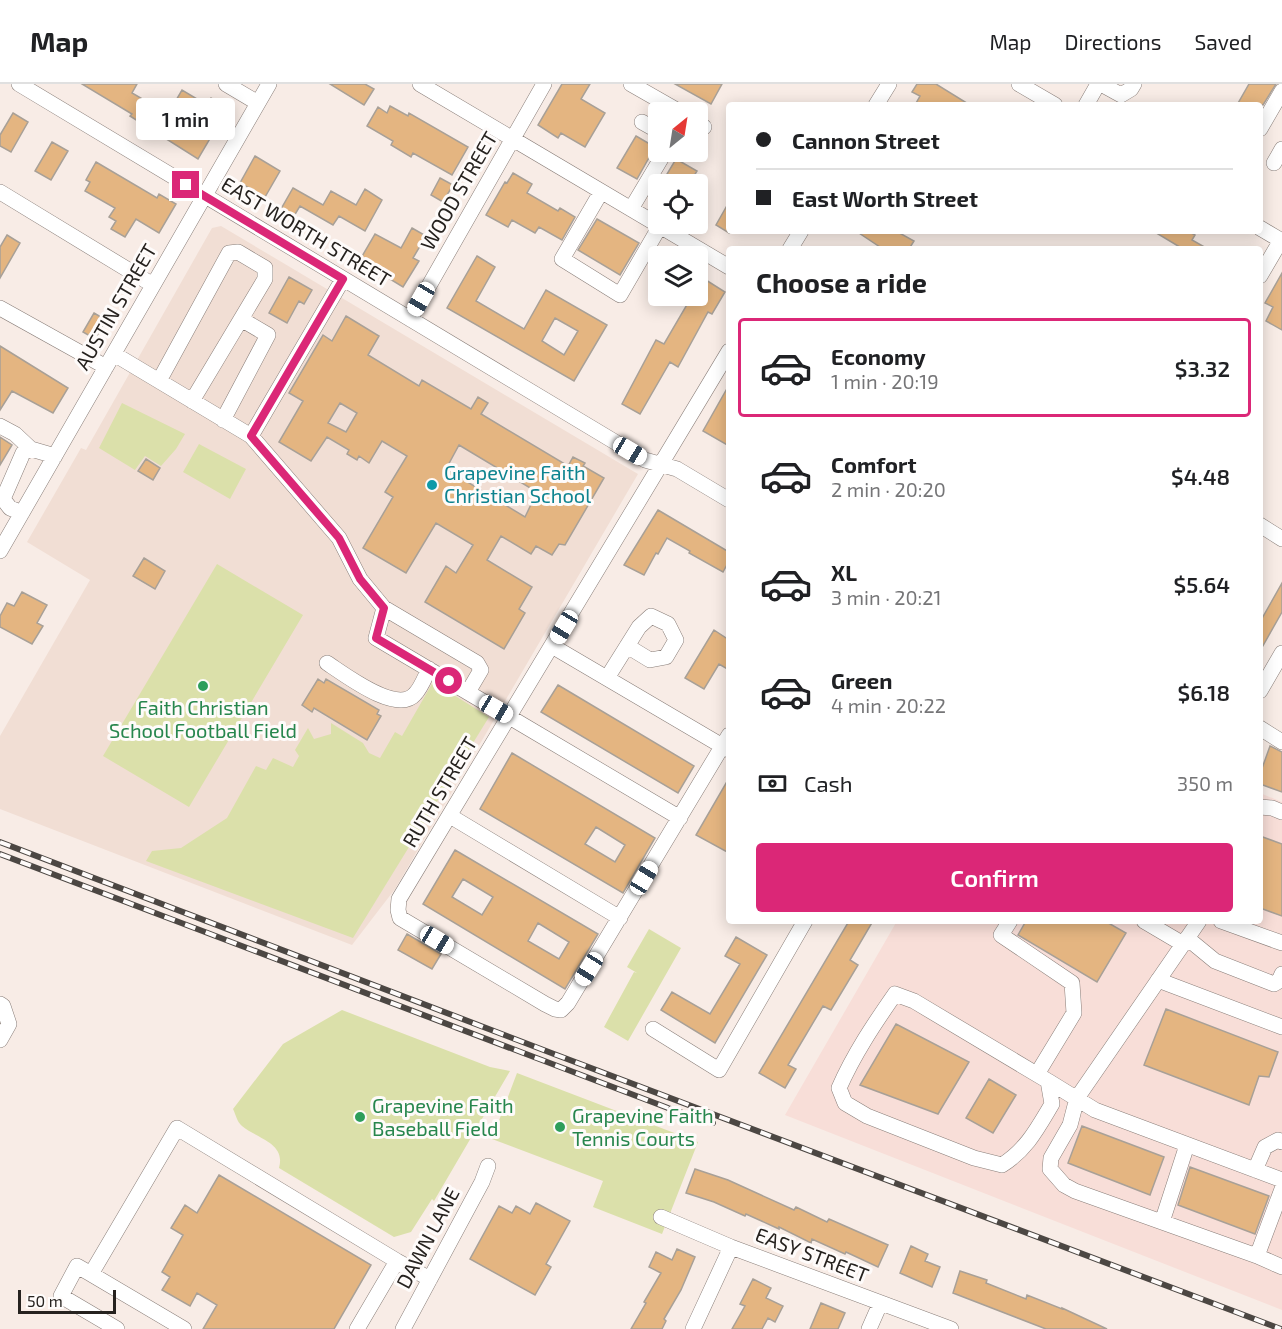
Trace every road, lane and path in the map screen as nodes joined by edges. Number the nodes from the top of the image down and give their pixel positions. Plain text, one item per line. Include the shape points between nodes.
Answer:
1 (19, 84) edge
2 (225, 84) edge
3 (269, 84) edge
4 (420, 84) edge
5 (544, 84) edge
6 (631, 84) edge
7 (889, 84) edge
8 (1019, 84) edge
9 (1100, 84) edge
10 (1134, 84) edge
11 (1282, 91) edge
12 (662, 102) edge
13 (878, 102) edge
14 (1050, 102) edge
15 (1088, 102) edge
16 (258, 103) junction
17 (642, 122) dead end
18 (1263, 124) edge
19 (648, 125) edge
20 (512, 139) junction
21 (1282, 149) edge
22 (659, 162) edge
23 (1274, 163) dead end
24 (0, 192) edge
25 (602, 192) junction
26 (204, 196) junction
27 (631, 209) junction
28 (648, 219) edge
29 (1263, 230) edge
30 (655, 234) edge
31 (673, 234) edge
32 (1281, 241) edge
33 (726, 265) edge
34 (1263, 271) edge
35 (343, 279) junction
36 (153, 285) junction
37 (0, 308) edge
38 (241, 319) junction
39 (410, 319) junction
40 (726, 356) edge
41 (110, 360) junction
42 (159, 381) junction
43 (192, 401) junction
44 (223, 420) junction
45 (0, 426) edge
46 (251, 436) junction
47 (31, 448) junction
48 (55, 456) junction
49 (661, 464) junction
50 (726, 498) edge
51 (22, 513) junction
52 (1263, 527) edge
53 (1282, 539) edge
54 (0, 551) edge
55 (384, 608) junction
56 (552, 646) junction
57 (627, 646) dead end
58 (1282, 653) edge
59 (327, 663) dead end
60 (429, 669) junction
61 (607, 678) junction
62 (1263, 686) edge
63 (468, 692) junction
64 (510, 717) junction
65 (1263, 730) edge
66 (1282, 742) edge
67 (726, 743) edge
68 (726, 746) edge
69 (1263, 807) edge
70 (1282, 812) edge
71 (450, 816) junction
72 (680, 818) junction
73 (620, 918) junction
74 (803, 924) edge
75 (1008, 924) edge
76 (1150, 924) edge
77 (1197, 924) edge
78 (1229, 924) edge
79 (1185, 941) junction
80 (1282, 943) edge
81 (1282, 974) edge
82 (1158, 980) junction
83 (0, 1004) edge
84 (1282, 1027) edge
85 (653, 1029) dead end
86 (0, 1040) edge
87 (1042, 1078) junction
88 (1077, 1098) junction
89 (1282, 1142) edge
90 (1187, 1145) junction
91 (488, 1166) dead end
92 (1255, 1170) junction
93 (1282, 1180) edge
94 (1282, 1189) edge
95 (661, 1217) dead end
96 (1162, 1222) junction
97 (731, 1246) junction
98 (1257, 1256) junction
99 (397, 1261) junction
100 (1282, 1267) edge
101 (91, 1274) junction
102 (430, 1279) junction
103 (880, 1304) junction
104 (117, 1329) edge
105 (184, 1329) edge
106 (357, 1329) edge
107 (403, 1329) edge
108 (693, 1329) edge
109 (869, 1329) edge
110 (951, 1329) edge

1 - 26 street, EAST WORTH STREET
2 - 16 street
3 - 16 street, AUSTIN STREET
4 - 20 street
5 - 20 street, WOOD STREET
6 - 12 street
7 - 13 street
8 - 14 street
9 - 10 street via 1121,95
9 - 15 street
11 - 18 street
16 - 26 street, AUSTIN STREET
17 - 19 street
20 - 25 street
20 - 39 street, WOOD STREET
21 - 23 street
22 - 27 street
24 - 36 street
25 - 27 street
25 - 30 street via 562,259 620,295
26 - 35 street, EAST WORTH STREET
26 - 36 street, AUSTIN STREET
27 - 28 street
29 - 32 street
31 - 33 street
32 - 34 street
35 - 39 street, EAST WORTH STREET
35 - 46 street
36 - 41 street, AUSTIN STREET
37 - 41 street
38 - 42 street via 265,279 265,268 238,252 230,253
38 - 43 street
38 - 44 street via 268,335
39 - 49 street, EAST WORTH STREET via 645,459
40 - 49 street, RUTH STREET
41 - 42 street
41 - 48 street, AUSTIN STREET
42 - 43 street
43 - 44 street
44 - 46 street
45 - 47 street
46 - 55 street via 339,538 360,579
47 - 48 street
47 - 51 street via 23,453 3,499
48 - 51 street, AUSTIN STREET
49 - 50 street, EAST WORTH STREET via 677,469
49 - 56 street, RUTH STREET
51 - 54 street, AUSTIN STREET
52 - 53 street
55 - 60 street via 376,638
55 - 63 street via 477,663 481,670
56 - 61 street
56 - 64 street, RUTH STREET
57 - 61 street
58 - 62 street
59 - 60 street via 377,694 400,701 414,696
60 - 63 street
61 - 67 street
63 - 64 street
64 - 71 street, RUTH STREET
64 - 72 street
65 - 66 street
68 - 72 street
69 - 70 street
71 - 73 street
71 - 73 street, RUTH STREET via 399,899 400,918 545,1005 561,1010
72 - 73 street
74 - 85 street via 719,1070
75 - 87 street via 1001,935 1072,983 1074,1014
76 - 79 street
77 - 79 street
78 - 80 street
79 - 81 street via 1215,961 1274,984
79 - 82 street
82 - 84 street
82 - 88 street
83 - 86 street via 9,1024
87 - 87 street via 914,1001 895,994 851,1061 839,1088 845,1103 867,1116 1002,1165 1029,1142 1052,1104
87 - 88 street
88 - 90 street via 1095,1110
88 - 96 street via 1070,1125 1051,1158 1050,1169 1075,1191
89 - 92 street via 1278,1140 1265,1147
90 - 92 street
90 - 96 street
91 - 102 street, DAWN LANE
92 - 93 street
94 - 98 street
95 - 97 street, EASY STREET
96 - 98 street
97 - 103 street, EASY STREET
97 - 108 street
98 - 100 street
99 - 101 street via 177,1128
99 - 102 street
99 - 106 street
101 - 104 street via 77,1266 61,1296
101 - 105 street
102 - 107 street, DAWN LANE
103 - 109 street
103 - 110 street, EASY STREET

